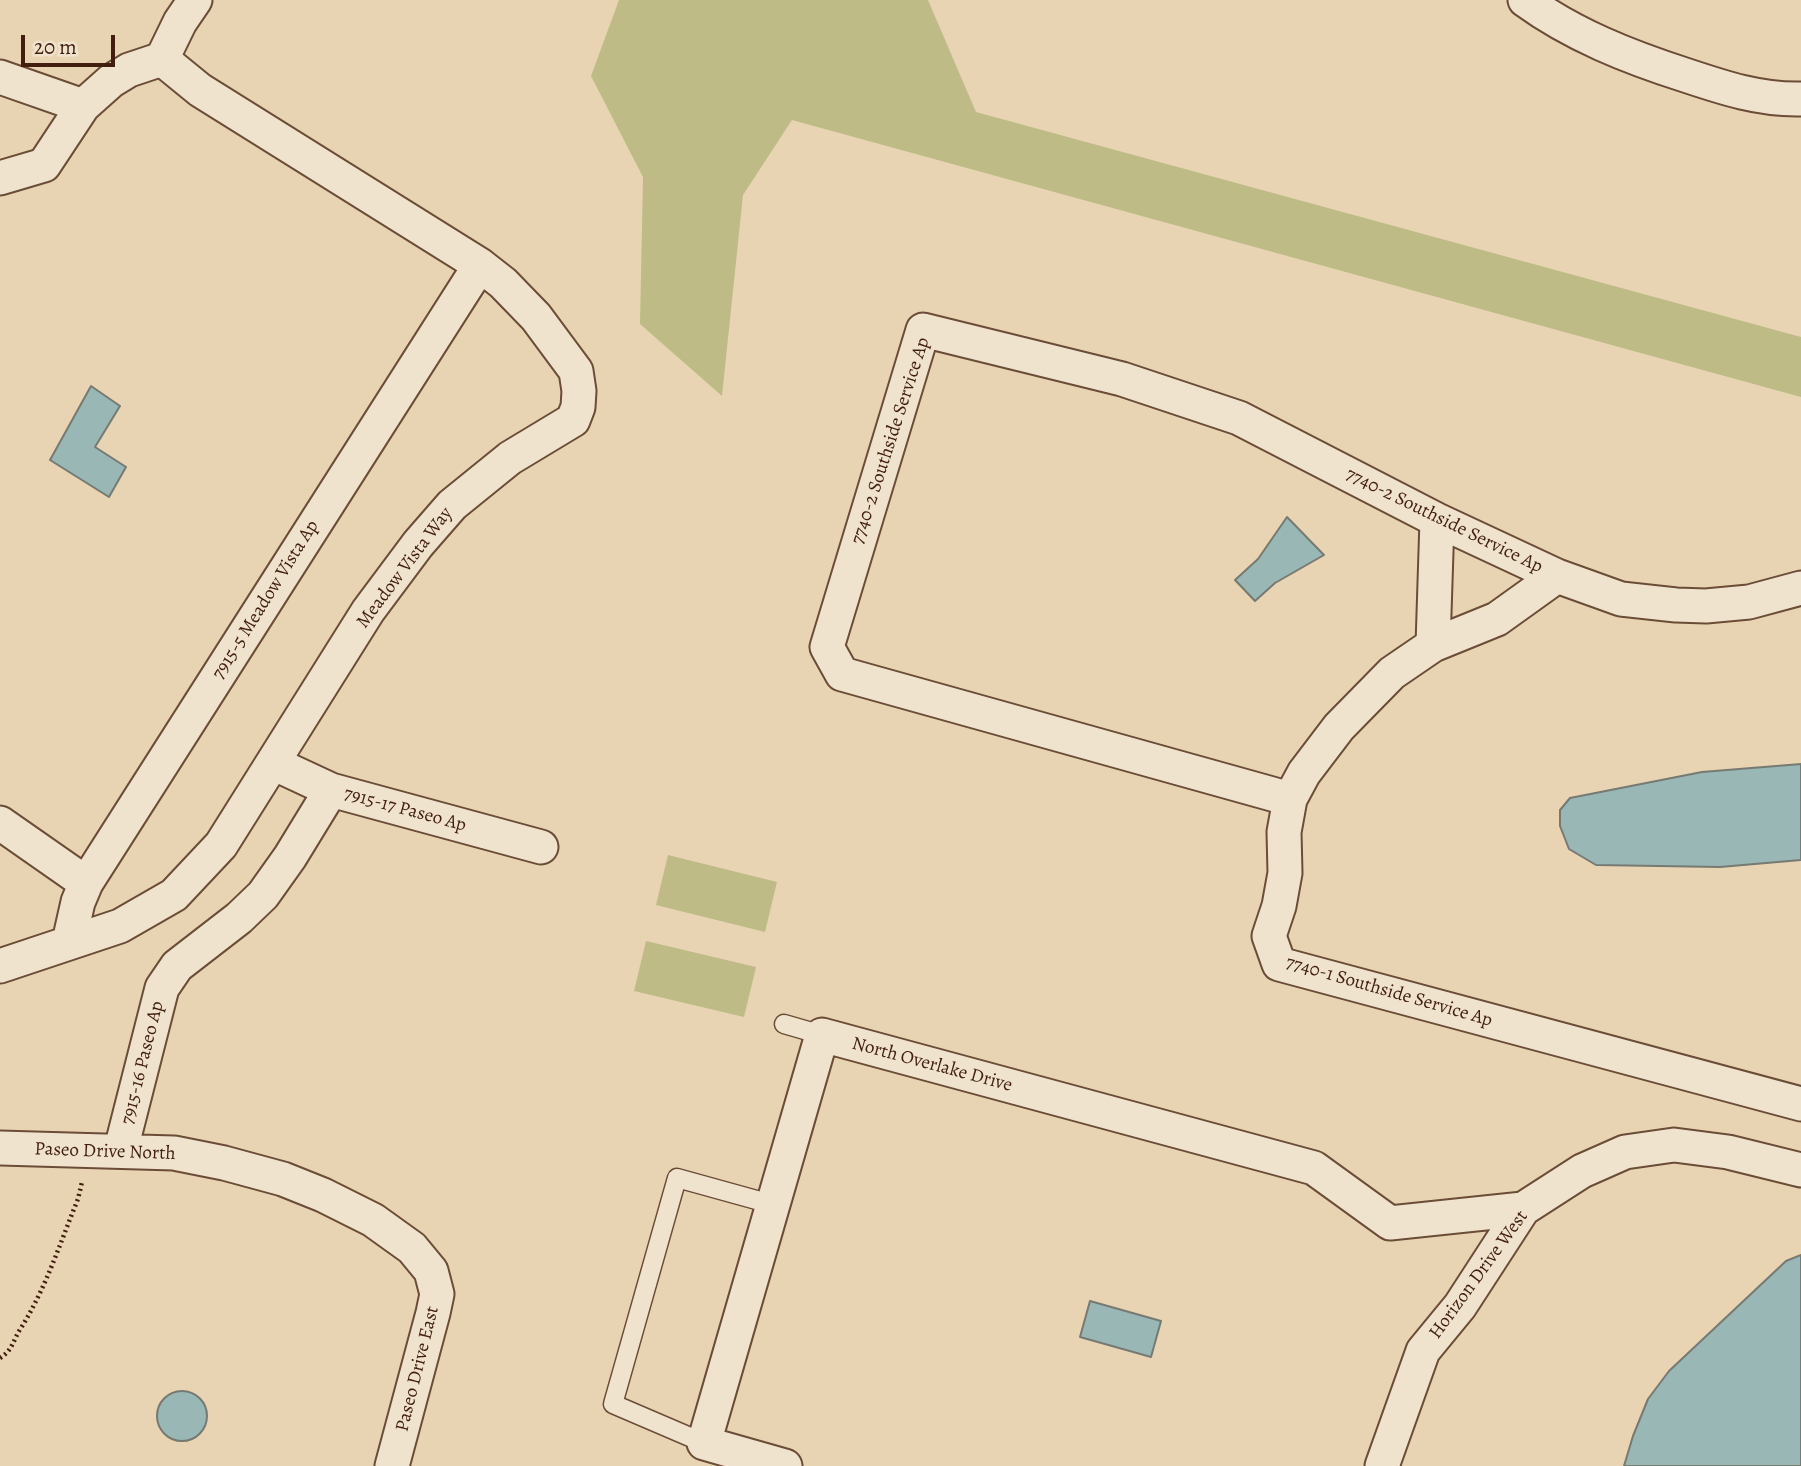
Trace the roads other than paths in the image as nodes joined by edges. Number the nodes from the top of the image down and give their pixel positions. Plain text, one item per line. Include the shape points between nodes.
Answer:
1 (195, 0) edge
2 (1525, 0) edge
3 (162, 59) junction
4 (0, 77) edge
5 (1801, 99) edge
6 (83, 106) junction
7 (0, 178) edge
8 (480, 265) junction
9 (1437, 520) junction
10 (1557, 576) junction
11 (1801, 588) edge
12 (1433, 645) junction
13 (273, 763) junction
14 (331, 790) junction
15 (1290, 799) junction
16 (0, 823) edge
17 (541, 847) dead end
18 (86, 883) junction
19 (69, 942) junction
20 (0, 966) edge
21 (784, 1024) dead end
22 (822, 1035) junction
23 (1801, 1104) edge
24 (0, 1148) edge
25 (121, 1149) junction
26 (1801, 1170) edge
27 (771, 1204) junction
28 (1523, 1209) junction
29 (431, 1271) joint
30 (704, 1443) junction
31 (392, 1466) edge
32 (785, 1466) edge
33 (1382, 1466) edge

1 - 3 street
2 - 5 street via 1627,56 1734,91
3 - 6 street via 129,69
3 - 8 street, Meadow Vista Way via 200,90
4 - 6 street
6 - 7 street via 44,165
8 - 13 street, Meadow Vista Way via 536,317 576,372 578,407 573,420 510,458 452,505 368,611
8 - 18 street, 7915-5 Meadow Vista Ap
9 - 10 street, 7740-2 Southside Service Ap
9 - 12 street
9 - 15 street, 7740-2 Southside Service Ap via 1239,418 1122,379 923,330 827,647 842,674
10 - 11 street, 7740-2 Southside Service Ap via 1621,599 1676,605 1749,602
10 - 12 street, 7740-1 Southside Service Ap via 1497,619
12 - 15 street, 7740-1 Southside Service Ap via 1369,694 1304,773
13 - 14 street, 7915-17 Paseo Ap
13 - 19 street, Meadow Vista Way via 221,845 174,895 120,926
14 - 17 street, 7915-17 Paseo Ap
14 - 25 street, 7915-16 Paseo Ap via 263,895 177,966 162,988
15 - 23 street, 7740-1 Southside Service Ap via 1284,832 1285,873 1269,936 1279,964
16 - 18 street
18 - 19 street, 7915-5 Meadow Vista Ap
19 - 20 street, Meadow Vista Way
21 - 22 lane
22 - 27 street
22 - 28 street, North Overlake Drive via 1314,1168 1390,1223
24 - 25 street, Paseo Drive North
25 - 29 street, Paseo Drive North via 174,1153 283,1179 373,1220 412,1248
26 - 28 street, Horizon Drive West via 1728,1152 1674,1145 1625,1152 1582,1171
27 - 30 street
27 - 30 lane via 677,1178 613,1404
28 - 33 street, Horizon Drive West via 1460,1306 1423,1351
29 - 31 street, Paseo Drive East via 437,1294
30 - 32 street

